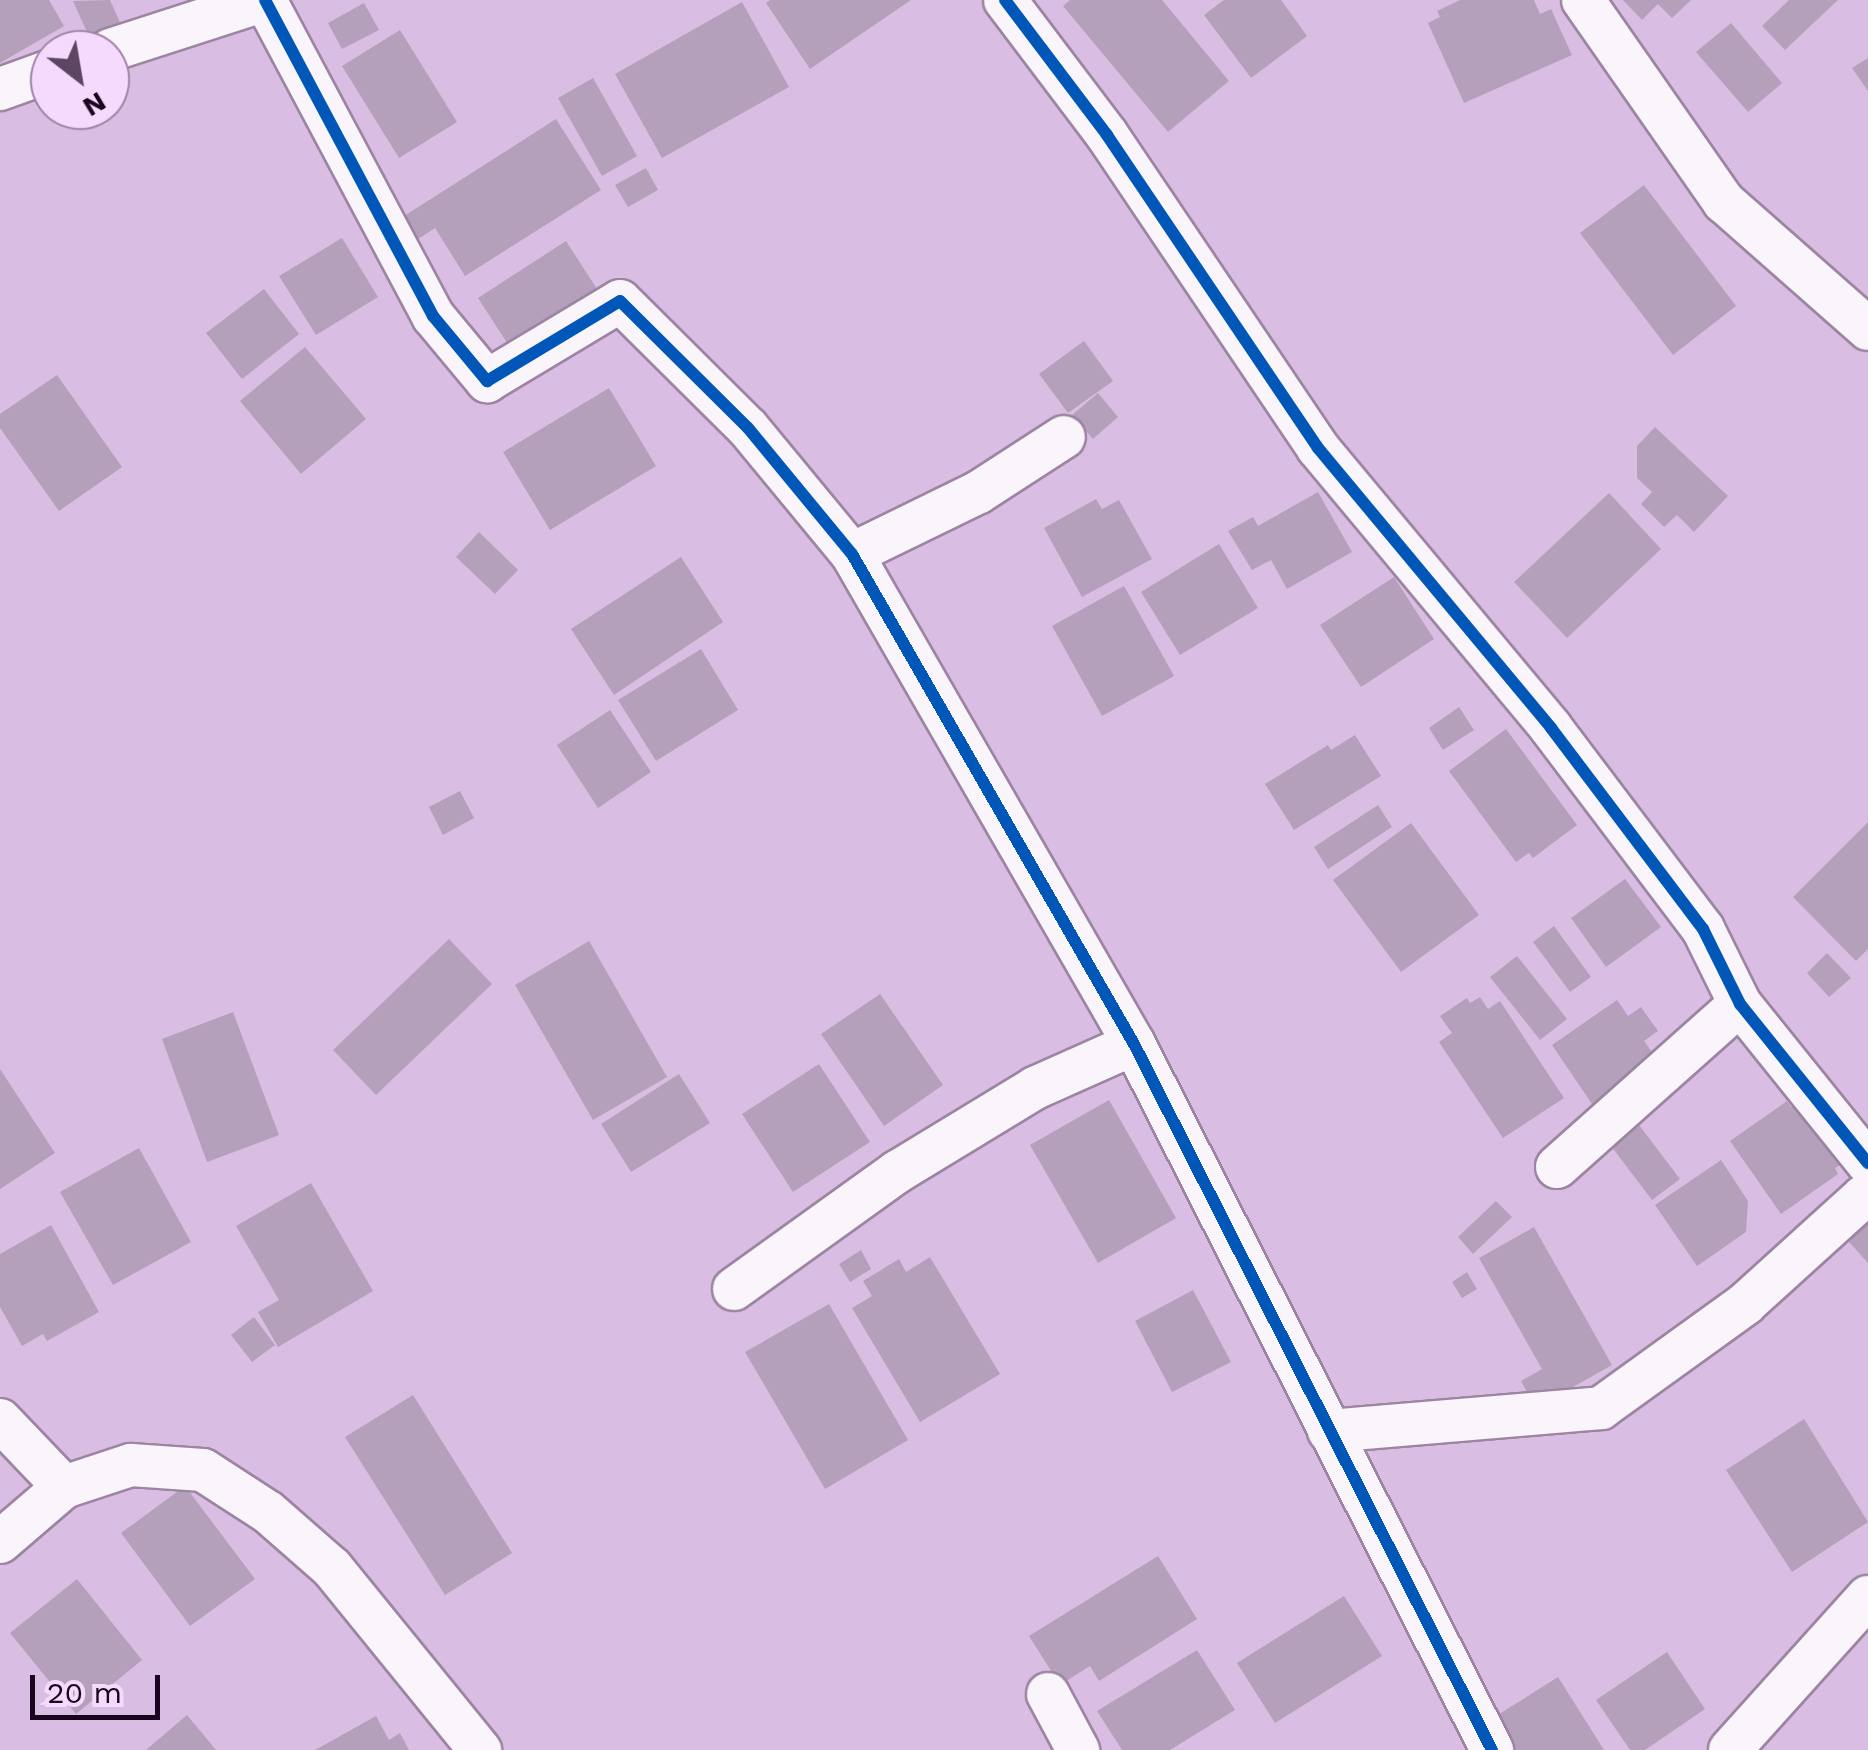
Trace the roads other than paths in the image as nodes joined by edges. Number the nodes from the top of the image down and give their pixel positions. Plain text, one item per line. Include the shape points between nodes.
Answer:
1 (265, 0) edge
2 (1005, 0) edge
3 (1584, 0) edge
4 (130, 44) edge
5 (30, 79) edge
6 (0, 89) edge
7 (1868, 329) edge
8 (1064, 437) dead end
9 (852, 554) junction
10 (1740, 1004) junction
11 (1134, 1044) junction
12 (1868, 1163) edge
13 (1557, 1168) dead end
14 (1868, 1197) edge
15 (734, 1288) dead end
16 (0, 1420) edge
17 (1329, 1430) junction
18 (64, 1487) junction
19 (0, 1542) edge
20 (1868, 1598) edge
21 (1048, 1694) dead end
22 (480, 1750) edge
23 (1078, 1750) edge
24 (1492, 1750) edge
25 (1730, 1750) edge

1 - 4 street
1 - 9 street via 433,316 487,382 620,301 748,428
2 - 10 street via 1107,135 1318,448 1551,728 1675,890
3 - 7 street via 1724,202
5 - 6 street
8 - 9 street via 978,492
9 - 11 street
10 - 12 street
10 - 13 street
11 - 15 street via 1035,1088 896,1172
11 - 17 street
14 - 17 street via 1745,1304 1601,1408
16 - 18 street
17 - 24 street
18 - 19 street
18 - 22 street via 131,1465 204,1470 268,1512 332,1568
20 - 25 street
21 - 23 street

